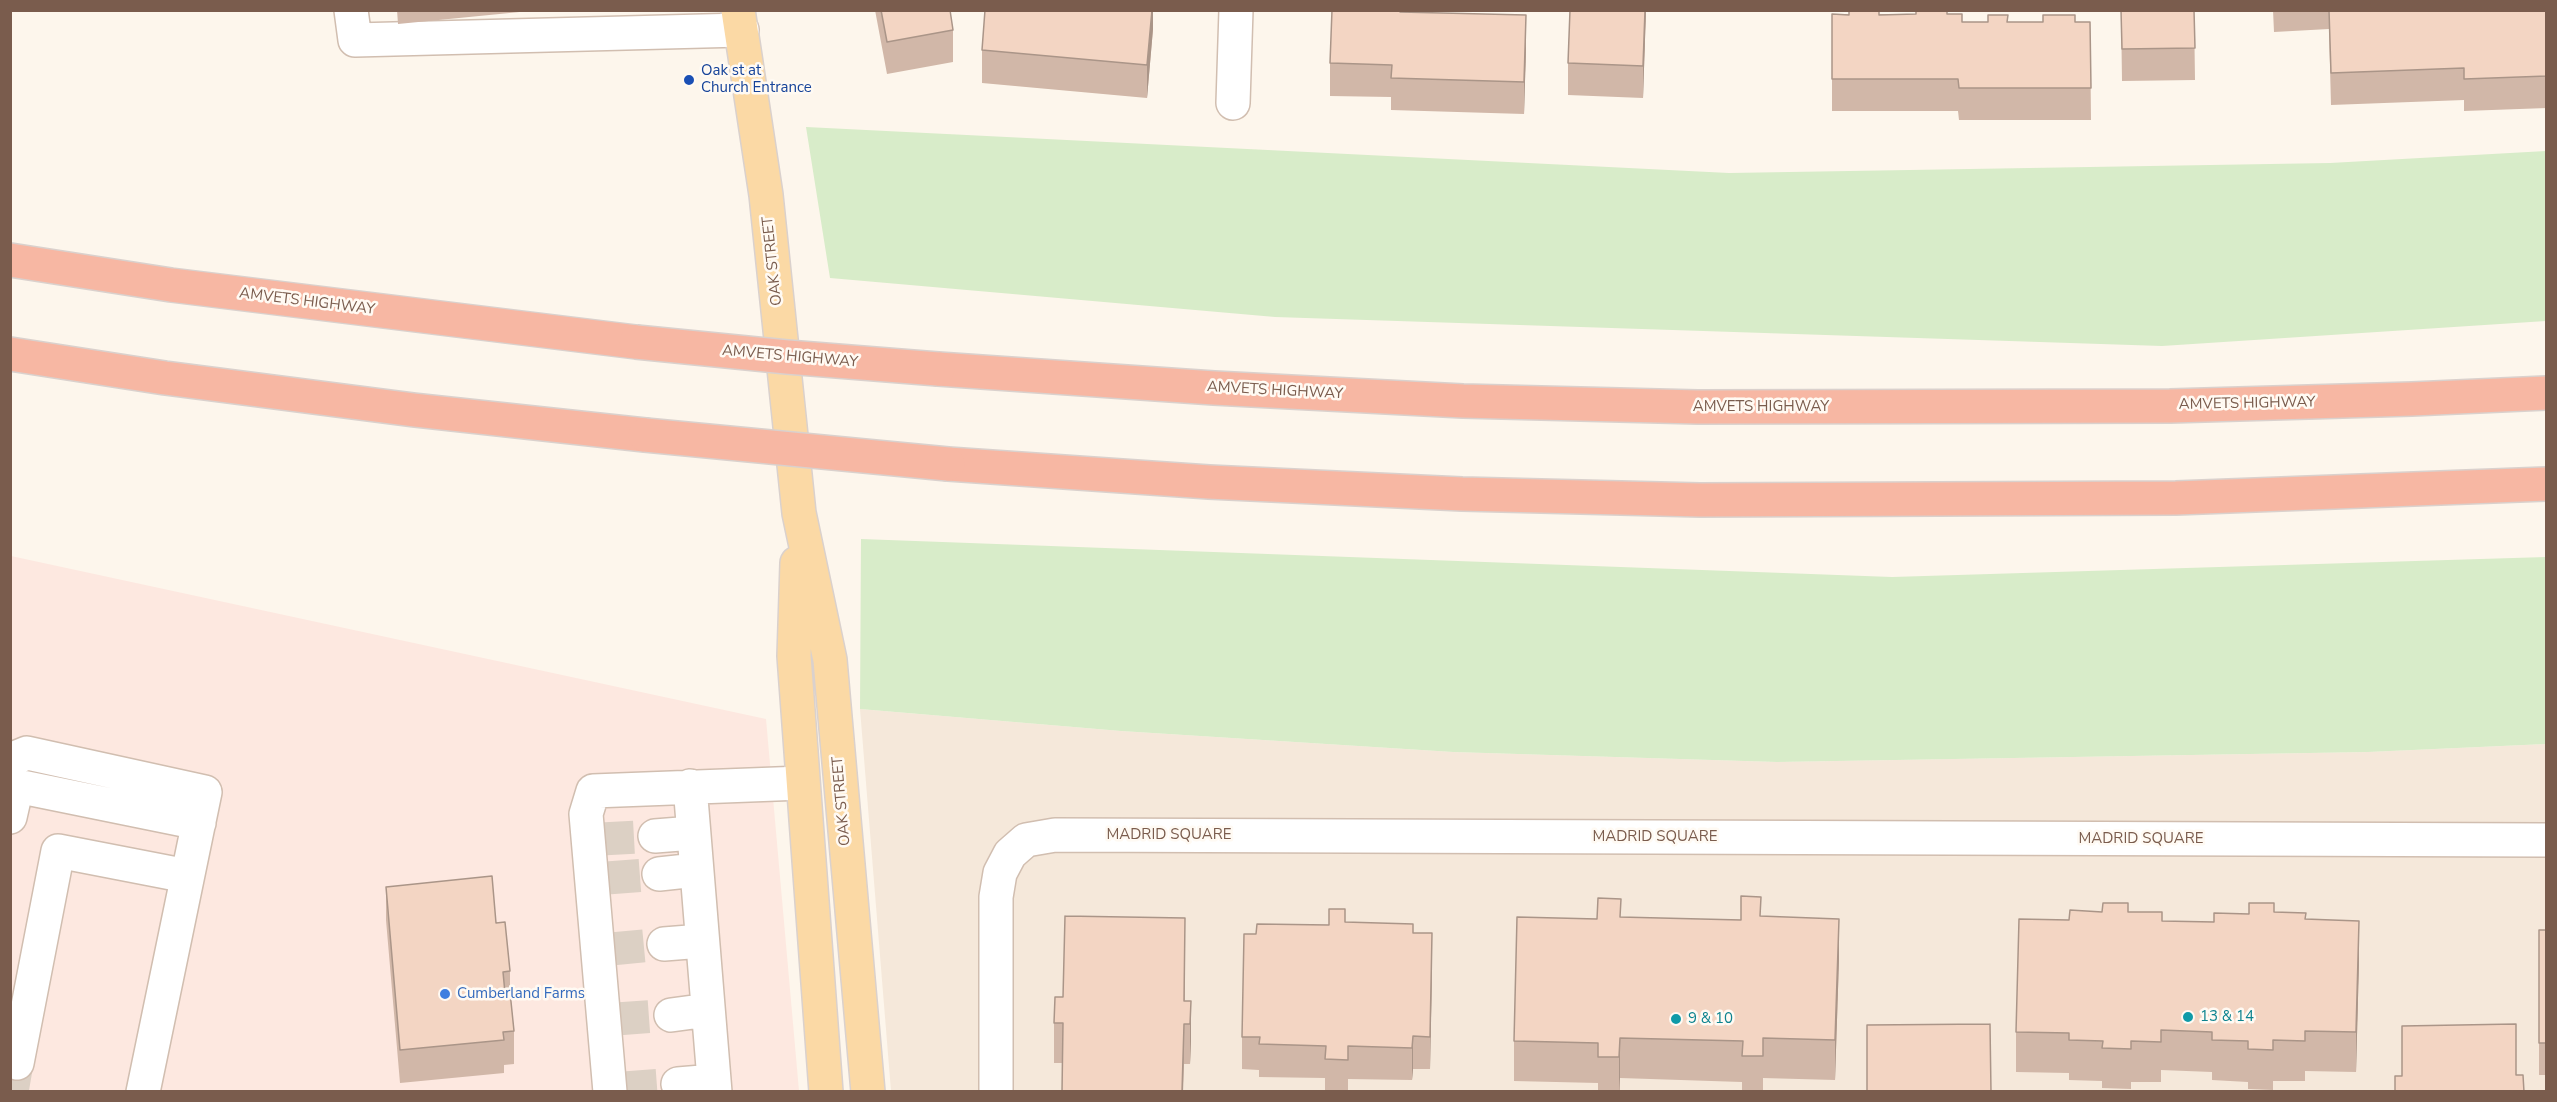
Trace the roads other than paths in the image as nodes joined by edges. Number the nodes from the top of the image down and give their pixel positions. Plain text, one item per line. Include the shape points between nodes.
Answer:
1 (351, 10) edge
2 (1236, 10) edge
3 (740, 20) edge
4 (1233, 103) dead end
5 (10, 260) edge
6 (10, 354) edge
7 (2547, 393) edge
8 (2547, 484) edge
9 (799, 513) junction
10 (10, 760) edge
11 (802, 783) junction
12 (690, 786) junction
13 (10, 817) edge
14 (199, 823) junction
15 (693, 833) junction
16 (655, 836) tunnel mouth
17 (2547, 840) edge
18 (696, 870) junction
19 (659, 874) tunnel mouth
20 (187, 876) junction
21 (702, 941) junction
22 (664, 944) tunnel mouth
23 (708, 1010) junction
24 (671, 1015) tunnel mouth
25 (17, 1063) tunnel mouth
26 (678, 1084) tunnel mouth
27 (715, 1086) edge
28 (615, 1089) edge
29 (142, 1092) edge
30 (826, 1092) edge
31 (868, 1092) edge
32 (996, 1092) edge

1 - 3 street via 355,40
2 - 4 street
3 - 9 main road, OAK STREET via 766,195
5 - 7 highway, AMVETS HIGHWAY, bridge via 183,286 636,342 1214,388 1686,407 2170,406
6 - 8 highway, bridge via 366,404 645,435 948,464 1209,482 1700,500 2176,498
9 - 11 main road, OAK STREET via 794,656
9 - 31 main road, OAK STREET via 830,660
10 - 14 street via 27,753 205,792
11 - 12 street
11 - 30 main road, OAK STREET
12 - 15 street
12 - 28 street via 594,791 586,814 595,839
13 - 14 street via 17,786
14 - 20 street
15 - 16 street
15 - 18 street
17 - 32 street, MADRID SQUARE via 1054,835 1026,840 1010,854 1000,873 996,897
18 - 19 street
18 - 21 street
20 - 25 street via 58,851
20 - 29 street
21 - 22 street
21 - 23 street
23 - 24 street
23 - 27 street
26 - 27 street

